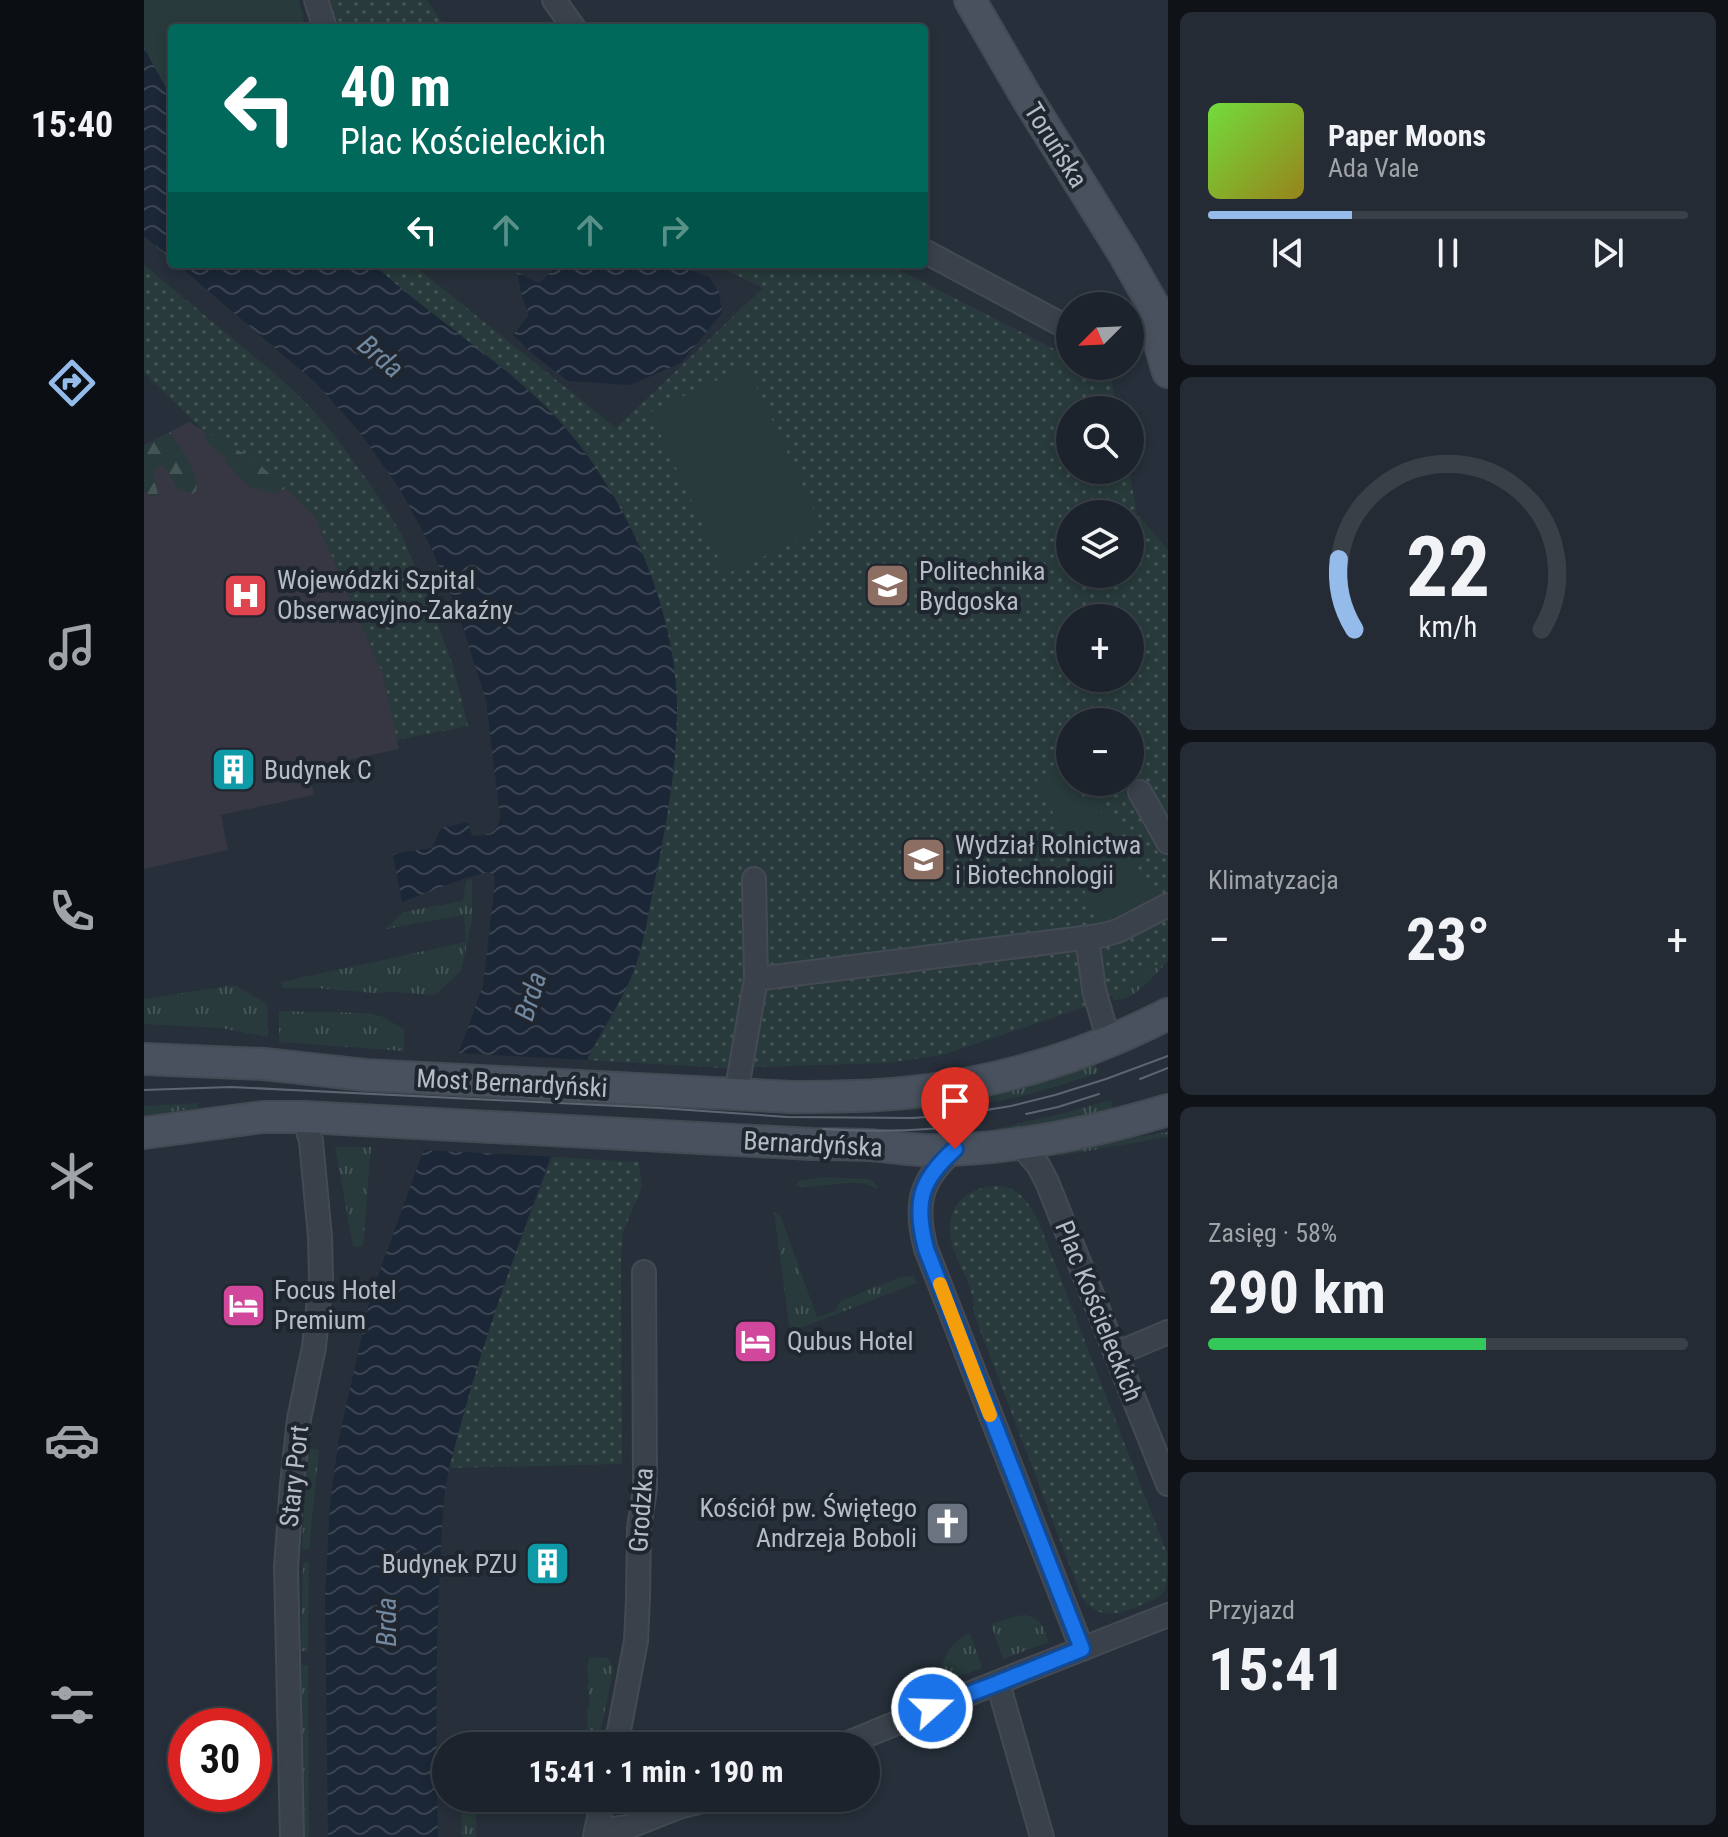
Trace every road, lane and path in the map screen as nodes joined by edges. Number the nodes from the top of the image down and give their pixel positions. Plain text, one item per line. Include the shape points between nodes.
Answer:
1 (316, 0) edge
2 (554, 0) edge
3 (970, 0) edge
4 (324, 24) edge
5 (571, 24) edge
6 (928, 253) edge
7 (1143, 289) junction
8 (1056, 322) edge
9 (1168, 331) edge
10 (1168, 372) edge
11 (1142, 796) edge
12 (1168, 842) edge
13 (754, 879) dead end
14 (1168, 905) edge
15 (1087, 938) junction
16 (756, 979) junction
17 (1168, 1014) edge
18 (1109, 1041) junction
19 (144, 1059) edge
20 (659, 1091) joint
21 (736, 1094) junction
22 (1168, 1110) edge
23 (304, 1117) junction
24 (144, 1133) edge
25 (647, 1136) joint
26 (1020, 1144) junction
27 (955, 1149) junction
28 (644, 1272) dead end
29 (1168, 1332) edge
30 (1116, 1354) junction
31 (1168, 1484) edge
32 (1168, 1615) edge
33 (1082, 1649) junction
34 (998, 1683) junction
35 (619, 1732) edge
36 (875, 1732) edge
37 (600, 1812) edge
38 (666, 1812) edge
39 (596, 1834) edge
40 (292, 1837) edge
41 (1042, 1837) edge

1 - 4 street
2 - 5 street
3 - 7 main road, Toruńska
6 - 8 street
7 - 9 main road, Toruńska
7 - 10 main road, Toruńska
11 - 12 street
13 - 16 street
14 - 15 street via 1118,931
15 - 16 street
15 - 18 street via 1094,990
16 - 21 street
17 - 18 main road, Bernardyńska
18 - 21 main road, Bernardyńska via 1004,1075 904,1093
19 - 20 main road, Most Bernardyński
20 - 21 main road, Bernardyńska
22 - 26 main road, Bernardyńska
23 - 24 main road via 263,1117
23 - 25 main road, Most Bernardyński
23 - 40 street, Stary Port via 311,1141 321,1278 299,1419 286,1567
25 - 27 main road, Bernardyńska
26 - 27 main road, Bernardyńska
26 - 30 street, Plac Kościeleckich via 1044,1176
27 - 33 street via 922,1195 923,1240
28 - 35 street, Grodzka via 645,1489 637,1627
29 - 30 street
30 - 31 street, Plac Kościeleckich
32 - 33 street
33 - 34 street
34 - 36 street
34 - 41 street
37 - 39 street
38 - 39 street

